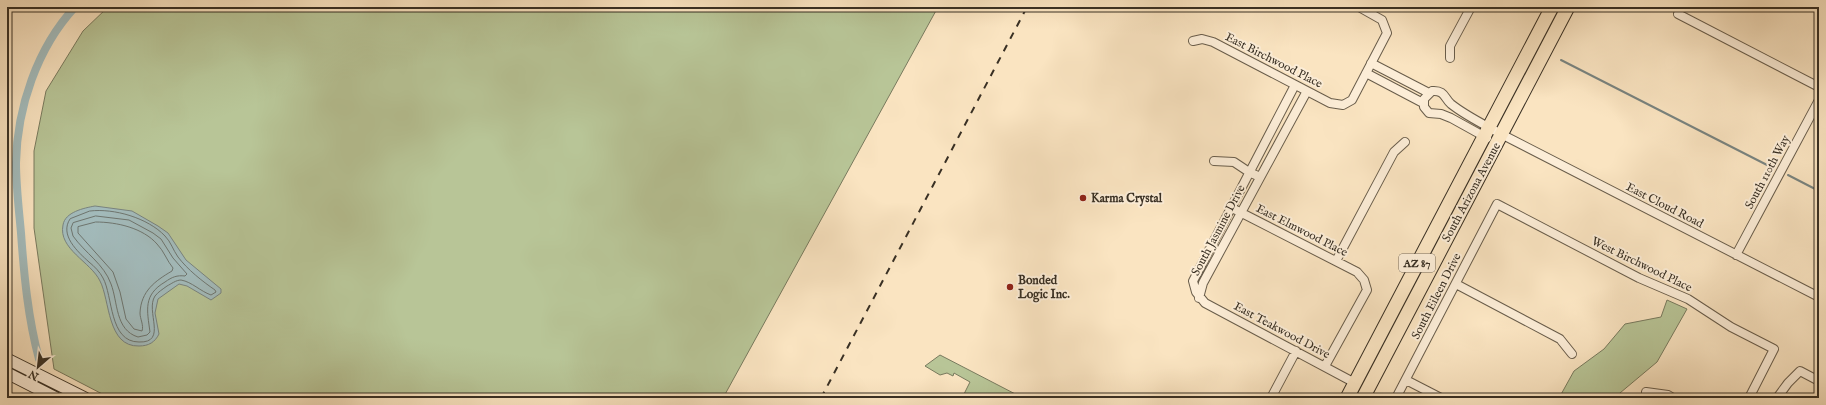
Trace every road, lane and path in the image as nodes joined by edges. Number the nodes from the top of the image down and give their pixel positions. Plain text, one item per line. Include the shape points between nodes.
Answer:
1 (1359, 7) edge
2 (1470, 7) edge
3 (1552, 7) edge
4 (1568, 7) edge
5 (1678, 14) dead end
6 (1193, 41) dead end
7 (1450, 58) dead end
8 (1371, 62) junction
9 (1366, 73) junction
10 (1295, 85) junction
11 (1819, 87) edge
12 (1307, 91) junction
13 (1429, 93) junction
14 (1819, 100) edge
15 (1423, 103) junction
16 (1486, 131) junction
17 (1499, 138) junction
18 (1405, 142) dead end
19 (1214, 161) dead end
20 (1249, 172) junction
21 (1260, 177) junction
22 (1497, 204) joint
23 (1232, 208) junction
24 (1241, 212) junction
25 (1736, 255) junction
26 (1336, 261) junction
27 (1456, 284) junction
28 (1819, 296) edge
29 (1199, 298) junction
30 (1296, 351) junction
31 (1572, 354) dead end
32 (7, 359) edge
33 (1325, 366) junction
34 (32, 371) junction
35 (7, 373) edge
36 (50, 380) junction
37 (1406, 380) junction
38 (1819, 381) edge
39 (1355, 382) junction
40 (33, 387) junction
41 (1646, 392) dead end
42 (55, 398) edge
43 (85, 398) edge
44 (1271, 398) edge
45 (1347, 398) edge
46 (1363, 398) edge
47 (1396, 398) edge
48 (1441, 398) edge
49 (1673, 398) edge
50 (1749, 398) edge
51 (1777, 398) edge

1 - 8 street via 1382,20 1386,27 1387,33
2 - 7 street via 1450,46
3 - 16 main road, South Arizona Avenue / AZ 87
4 - 17 main road, South Arizona Avenue / AZ 87
5 - 11 street
6 - 10 street, East Birchwood Place via 1202,39 1213,42
8 - 9 street
8 - 13 street
9 - 12 street, East Birchwood Place via 1352,100 1343,105 1330,103
9 - 15 street
10 - 12 street, East Birchwood Place
10 - 20 street, South Jasmine Drive
12 - 21 street, South Jasmine Drive
13 - 15 street
13 - 16 street via 1436,90 1443,93 1449,103
14 - 25 street, South 110th Way
15 - 16 street via 1429,113 1441,114
16 - 17 street, East Cloud Road
16 - 39 main road, South Arizona Avenue / AZ 87
17 - 25 street, East Cloud Road
17 - 46 main road, South Arizona Avenue / AZ 87
18 - 26 street via 1394,152
19 - 20 street via 1234,162
20 - 21 street
20 - 23 street, South Jasmine Drive
21 - 24 street, South Jasmine Drive
22 - 27 street, South Eileen Drive
22 - 50 street, West Birchwood Place via 1639,278 1688,299 1731,327 1774,349
23 - 24 street, East Elmwood Place
23 - 29 street, South Jasmine Drive via 1193,281
24 - 26 street, East Elmwood Place
24 - 29 street, South Jasmine Drive via 1204,283
25 - 28 street, East Cloud Road
26 - 33 street, East Elmwood Place via 1361,276 1366,290
27 - 31 street via 1560,339
27 - 37 street, South Eileen Drive
29 - 30 street, East Teakwood Drive
30 - 33 street, East Teakwood Drive
30 - 44 street
32 - 34 main road
33 - 39 street, East Teakwood Drive
34 - 36 main road
34 - 40 main road
35 - 40 main road
36 - 42 main road
36 - 43 main road
37 - 47 street, South Eileen Drive
37 - 48 street
38 - 51 street via 1800,371
39 - 45 main road, South Arizona Avenue / AZ 87
40 - 42 main road
41 - 49 street

